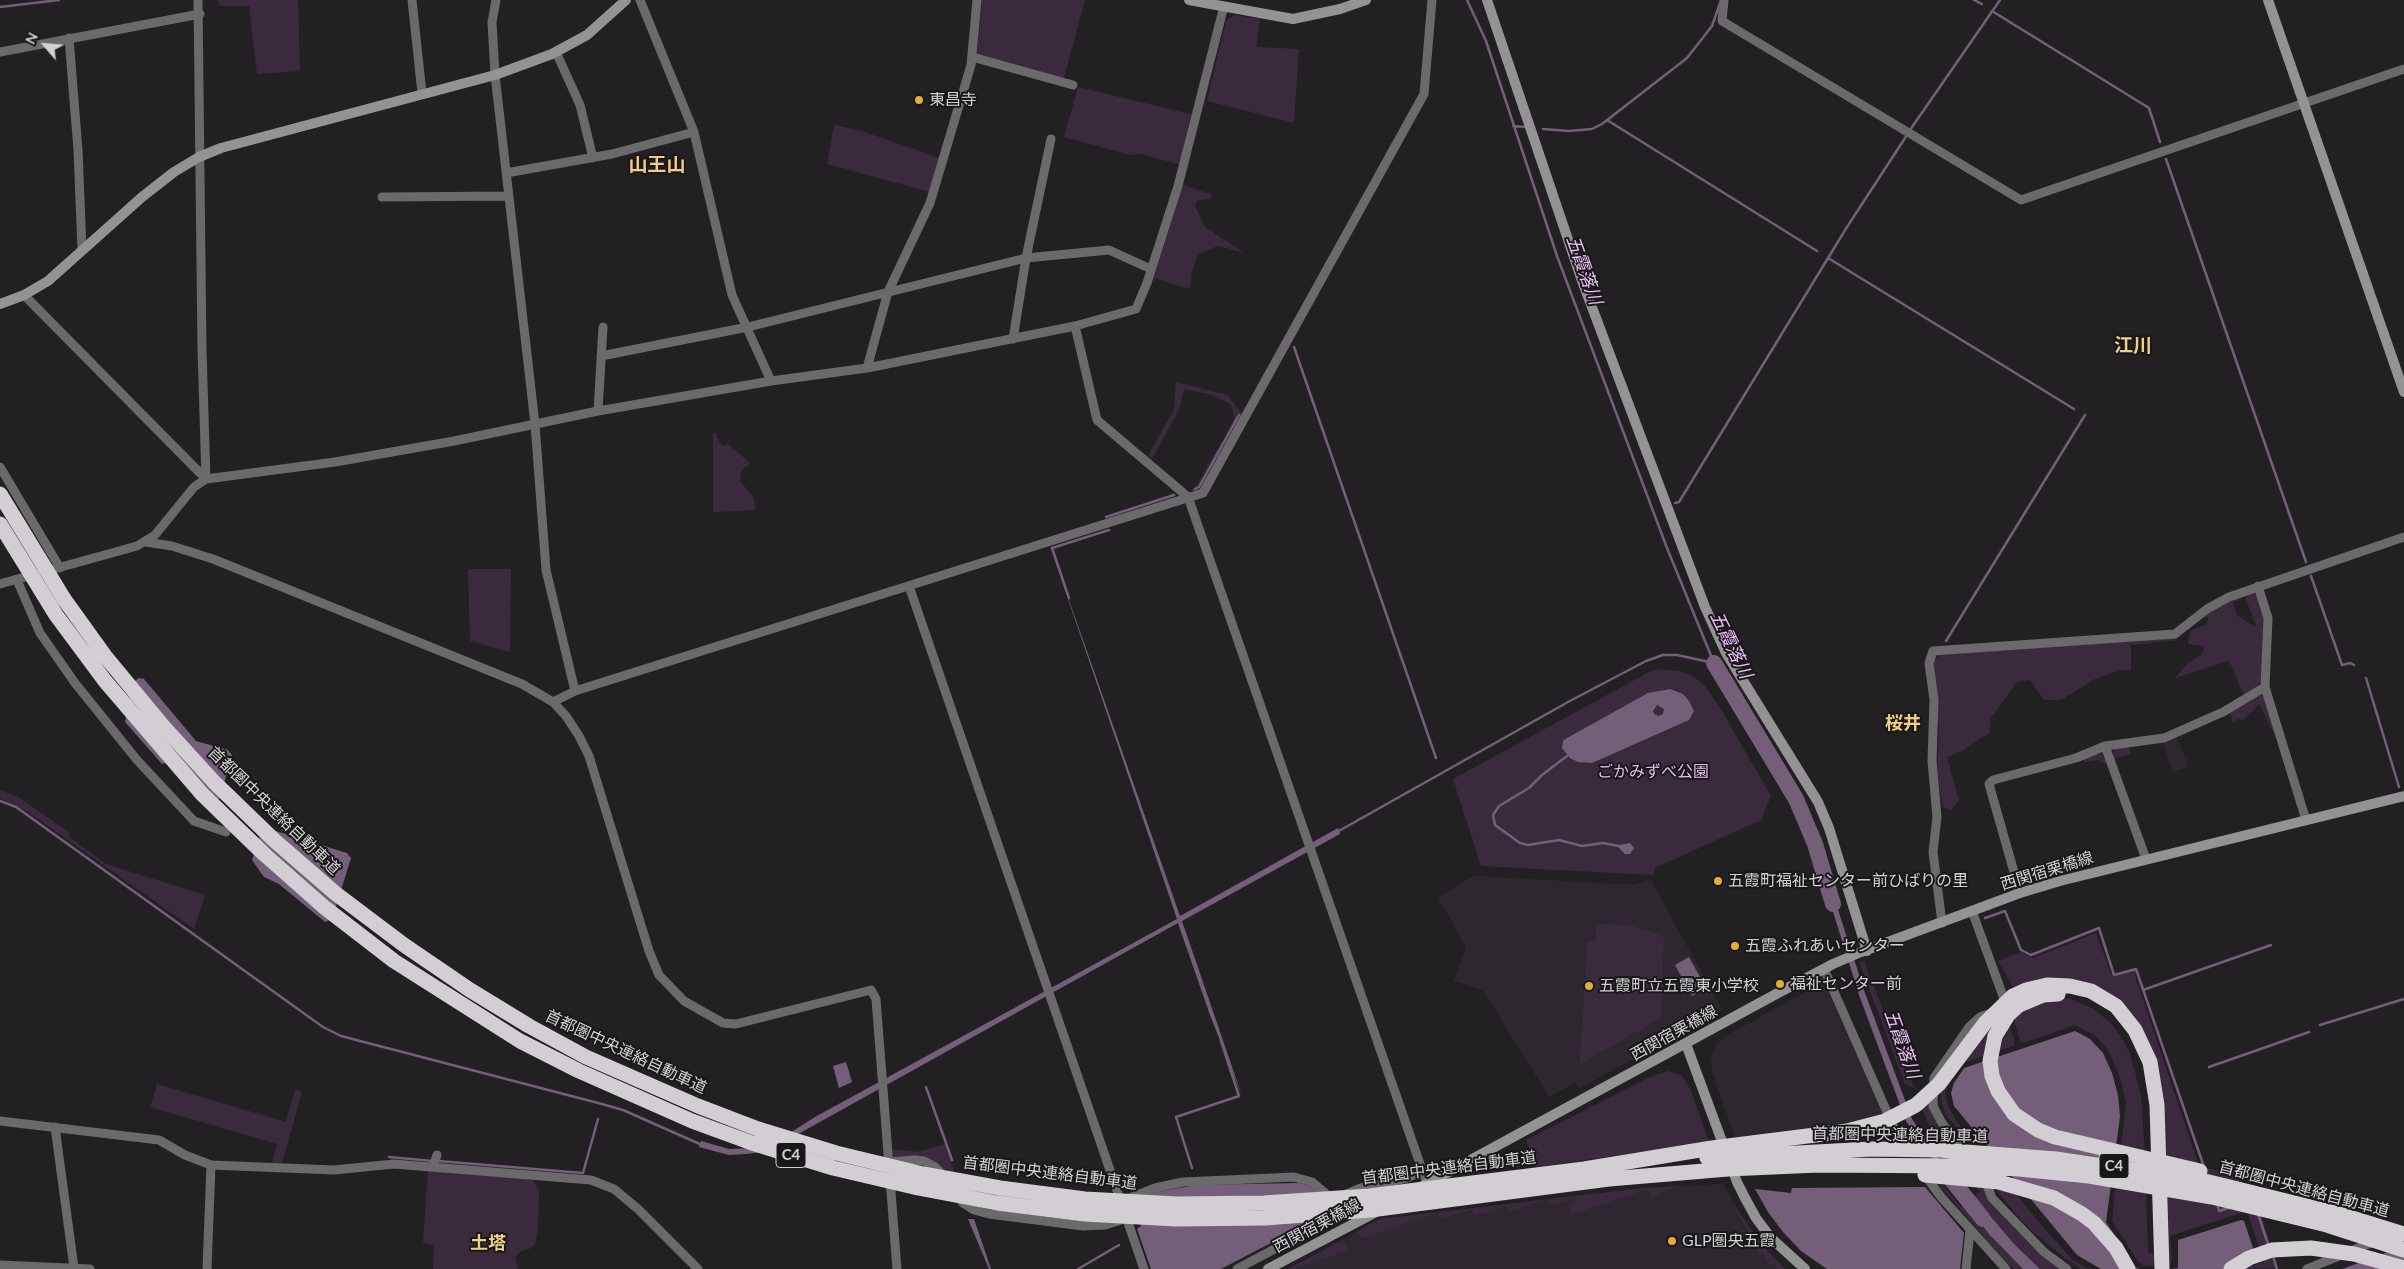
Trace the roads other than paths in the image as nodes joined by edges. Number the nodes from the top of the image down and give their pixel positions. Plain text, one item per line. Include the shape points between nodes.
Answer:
1 (198, 0) edge
2 (412, 0) edge
3 (496, 0) edge
4 (626, 0) edge
5 (640, 0) edge
6 (977, 0) edge
7 (1189, 0) edge
8 (1366, 0) edge
9 (1432, 0) edge
10 (1487, 0) edge
11 (1724, 0) edge
12 (2268, 0) edge
13 (1224, 6) junction
14 (200, 14) junction
15 (69, 38) junction
16 (0, 52) edge
17 (556, 52) junction
18 (972, 56) junction
19 (2404, 69) edge
20 (495, 75) junction
21 (1073, 85) dead end
22 (422, 94) junction
23 (2304, 104) junction
24 (694, 132) junction
25 (1051, 139) dead end
26 (199, 157) junction
27 (593, 158) junction
28 (506, 173) junction
29 (509, 196) junction
30 (382, 197) dead end
31 (82, 250) junction
32 (1026, 258) junction
33 (1151, 269) junction
34 (888, 292) junction
35 (24, 295) junction
36 (0, 304) edge
37 (1075, 326) junction
38 (603, 327) dead end
39 (748, 327) junction
40 (1013, 339) junction
41 (601, 356) junction
42 (866, 368) junction
43 (771, 381) junction
44 (2404, 392) edge
45 (598, 411) junction
46 (535, 424) junction
47 (0, 467) edge
48 (206, 479) junction
49 (0, 494) edge
50 (1188, 498) junction
51 (0, 524) edge
52 (2404, 537) edge
53 (146, 542) junction
54 (60, 568) junction
55 (17, 580) junction
56 (0, 584) edge
57 (908, 586) junction
58 (2258, 586) junction
59 (2265, 687) junction
60 (575, 691) junction
61 (553, 702) junction
62 (2105, 746) junction
63 (2404, 796) edge
64 (2306, 820) junction
65 (226, 832) dead end
66 (2146, 859) junction
67 (2020, 893) junction
68 (1972, 911) junction
69 (1942, 923) junction
70 (1864, 952) junction
71 (1824, 969) junction
72 (2016, 1001) junction
73 (1686, 1044) junction
74 (0, 1121) edge
75 (55, 1128) junction
76 (437, 1155) dead end
77 (888, 1163) junction
78 (212, 1165) junction
79 (1818, 1165) junction
80 (433, 1166) junction
81 (1584, 1169) junction
82 (1422, 1171) junction
83 (1427, 1184) junction
84 (1120, 1202) junction
85 (1336, 1203) junction
86 (1126, 1218) junction
87 (1970, 1230) junction
88 (2404, 1232) edge
89 (2404, 1250) edge
90 (2157, 1252) junction
91 (0, 1264) edge
92 (74, 1268) junction
93 (2404, 1268) edge
94 (90, 1269) edge
95 (206, 1269) edge
96 (698, 1269) edge
97 (897, 1269) edge
98 (1144, 1269) edge
99 (1237, 1269) edge
100 (1268, 1269) edge
101 (1804, 1269) edge
102 (1966, 1269) edge
103 (2006, 1269) edge
104 (2067, 1269) edge
105 (2128, 1269) edge
106 (2155, 1269) edge
107 (2162, 1269) edge
108 (2231, 1269) edge
109 (2307, 1269) edge

1 - 14 street
2 - 22 street
3 - 20 street via 492,22
4 - 17 street via 587,35
5 - 24 street
6 - 18 street
7 - 13 street
8 - 13 street via 1340,9 1292,18
9 - 50 street via 1424,94 1203,493
10 - 70 street via 1581,278 1706,607 1726,653 1818,802
11 - 23 street via 1722,21 2015,198 2025,200
12 - 23 street
13 - 33 street via 1178,186
14 - 15 street
14 - 26 street
15 - 16 street
15 - 31 street
17 - 20 street
17 - 27 street via 580,105
18 - 21 street
18 - 34 street via 930,203
19 - 23 street
20 - 22 street
20 - 28 street
22 - 26 street via 221,148
23 - 44 street
24 - 27 street
24 - 39 street via 732,295
25 - 32 street
26 - 31 street via 174,172
26 - 48 street
27 - 28 street
28 - 29 street
29 - 30 street
29 - 46 street
31 - 35 street via 48,281
32 - 33 street via 1109,250
32 - 34 street
32 - 40 street
33 - 37 street via 1136,309
34 - 39 street
34 - 42 street
35 - 36 street
35 - 48 street
37 - 40 street
37 - 50 street via 1097,420
38 - 41 street
39 - 41 street
39 - 43 street
40 - 42 street
41 - 45 street
42 - 43 street
43 - 45 street
45 - 46 street
46 - 48 street via 454,442 335,462
46 - 60 street via 546,570
47 - 54 street
48 - 53 street via 194,487 167,522
49 - 81 highway, 首都圏中央連絡自動車道 / C4, bridge via 64,599 106,656 214,782 275,841 404,946 470,990 529,1026 644,1084 758,1129 836,1153 923,1174 1085,1199 1177,1204 1264,1203 1369,1196
50 - 57 street
50 - 82 street
51 - 79 highway, 首都圏中央連絡自動車道 / C4, bridge via 56,615 151,737 209,801 324,907 394,961 520,1040 638,1098 752,1143 833,1168 927,1190 1084,1214 1176,1219 1265,1218 1370,1210 1609,1180
52 - 58 street
53 - 54 street
53 - 61 street via 172,546 213,559 522,684
54 - 55 street
55 - 56 street
55 - 65 street via 40,633 75,683 137,760 194,821
57 - 60 street
57 - 84 street
58 - 59 street via 2268,618
58 - 69 street via 2222,601 2175,634 1933,651 1928,663 1934,700 1932,761 1937,816 1933,852
59 - 62 street via 2223,712 2164,738
59 - 64 street
60 - 61 street
61 - 77 street via 589,756 649,952 672,990 700,1012 723,1023 736,1024 871,990 876,999
62 - 66 street
62 - 67 street via 1989,784
63 - 64 street, 西関宿栗橋線
64 - 66 street, 西関宿栗橋線
66 - 67 street, 西関宿栗橋線
67 - 68 street, 西関宿栗橋線
68 - 69 street, 西関宿栗橋線
68 - 104 street via 2007,1008 1980,1017 1968,1028 1934,1078 1933,1106 1942,1123 1982,1173 1992,1198 2044,1252
69 - 70 street, 西関宿栗橋線
70 - 71 street, 西関宿栗橋線
71 - 73 street, 西関宿栗橋線
71 - 87 street via 1898,1137 1941,1197
72 - 81 highway, bridge via 1985,1023 1939,1084 1916,1104 1885,1121 1847,1131
72 - 88 highway, bridge via 1991,1048 1992,1076 2010,1109 2038,1130 2071,1142 2308,1196 2379,1218
72 - 90 highway via 2026,990 2047,985 2091,991 2116,1006 2135,1030 2150,1062 2157,1105
73 - 83 street, 西関宿栗橋線
73 - 101 street via 1745,1198 1771,1238
74 - 75 street
75 - 78 street via 159,1140
75 - 92 street
76 - 80 street
77 - 86 street via 915,1160 935,1167 946,1176 964,1203 989,1214 1094,1226
77 - 97 street
78 - 80 street via 334,1170 394,1164
78 - 95 street
79 - 89 highway, 首都圏中央連絡自動車道 / C4, bridge via 1962,1166 2089,1176 2212,1197 2327,1225
79 - 105 highway, bridge via 1848,1171 1999,1182 2037,1192 2069,1206 2094,1223 2116,1248
80 - 96 street via 591,1180 614,1189
81 - 88 highway, 首都圏中央連絡自動車道 / C4, bridge via 1846,1149 2014,1154 2209,1182
82 - 83 street
82 - 85 street via 1399,1181 1354,1190
83 - 100 street, 西関宿栗橋線
84 - 85 street via 1155,1188 1183,1182 1294,1177 1312,1182
84 - 86 street
85 - 99 street via 1327,1218 1317,1226
86 - 98 street
87 - 102 street
87 - 103 street
88 - 109 street
90 - 106 highway
90 - 107 highway
91 - 92 street
92 - 94 street
93 - 108 highway, bridge via 2354,1254 2311,1248 2272,1250

